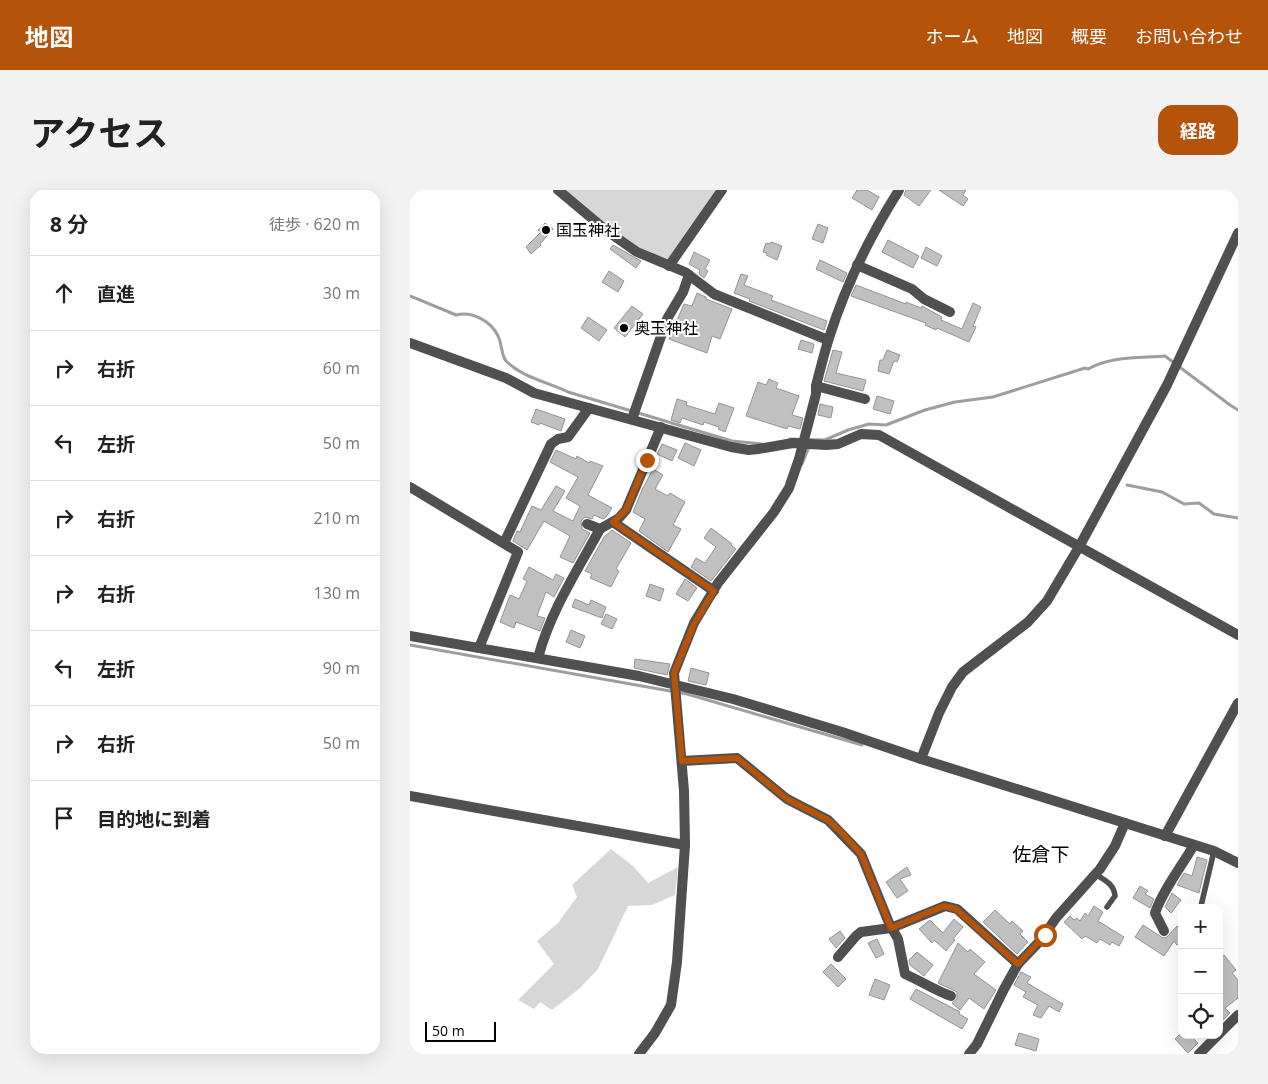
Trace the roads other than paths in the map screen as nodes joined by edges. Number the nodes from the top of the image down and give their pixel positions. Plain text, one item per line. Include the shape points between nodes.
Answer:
1 (558, 190) edge
2 (722, 190) edge
3 (899, 190) edge
4 (1238, 233) edge
5 (858, 265) junction
6 (668, 266) junction
7 (689, 276) junction
8 (950, 312) dead end
9 (828, 340) junction
10 (410, 343) edge
11 (816, 386) junction
12 (865, 400) dead end
13 (589, 408) junction
14 (632, 420) junction
15 (661, 427) junction
16 (803, 443) junction
17 (410, 487) edge
18 (613, 522) junction
19 (587, 524) dead end
20 (600, 530) junction
21 (504, 543) junction
22 (1079, 547) junction
23 (714, 591) junction
24 (1238, 635) edge
25 (411, 638) edge
26 (479, 648) junction
27 (538, 658) junction
28 (675, 685) junction
29 (1238, 703) edge
30 (921, 759) junction
31 (682, 761) junction
32 (410, 796) edge
33 (1125, 823) junction
34 (1165, 836) junction
35 (685, 845) junction
36 (1194, 845) junction
37 (1214, 851) junction
38 (1238, 863) edge
39 (1095, 874) junction
40 (1201, 904) edge
41 (1107, 907) dead end
42 (891, 928) junction
43 (1164, 931) dead end
44 (838, 957) dead end
45 (1018, 964) junction
46 (951, 996) dead end
47 (1238, 1015) edge
48 (1223, 1029) edge
49 (1214, 1039) edge
50 (1203, 1052) edge
51 (639, 1054) edge
52 (969, 1054) edge

1 - 6 street via 637,252
2 - 6 street
3 - 5 street
4 - 22 street via 1167,386
5 - 8 street via 912,288 924,299
5 - 9 street
6 - 7 street
7 - 9 street via 714,294
7 - 14 street via 667,319
9 - 11 street
10 - 13 street via 506,378 534,392
11 - 12 street
11 - 16 street
13 - 14 street
13 - 21 street via 568,437 551,444
14 - 15 street
15 - 16 street via 749,450
15 - 18 street via 626,510
16 - 22 street via 826,446 861,434 878,435
16 - 23 street via 783,499
17 - 21 street
18 - 20 street
18 - 23 street
19 - 20 street
20 - 27 street via 558,604
21 - 26 street via 518,552
22 - 24 street
22 - 30 street via 1040,610 1013,636 963,672 939,713
23 - 28 street via 679,658 674,673
25 - 26 street
26 - 27 street
27 - 28 street
28 - 30 street via 733,699
28 - 31 street
29 - 34 street
30 - 33 street
31 - 35 street
31 - 42 street via 737,758 787,799 828,820 861,854
32 - 35 street
33 - 34 street
33 - 39 street via 1115,846
34 - 36 street
35 - 51 street via 677,962 670,1005
36 - 37 street
36 - 43 street via 1158,904 1155,913
37 - 38 street
37 - 40 lane
39 - 41 lane via 1114,888 1115,896
39 - 45 street
42 - 44 street via 861,932
42 - 45 street via 944,906 956,909
42 - 46 street via 898,939 905,974
45 - 52 street
47 - 48 street
49 - 50 street

